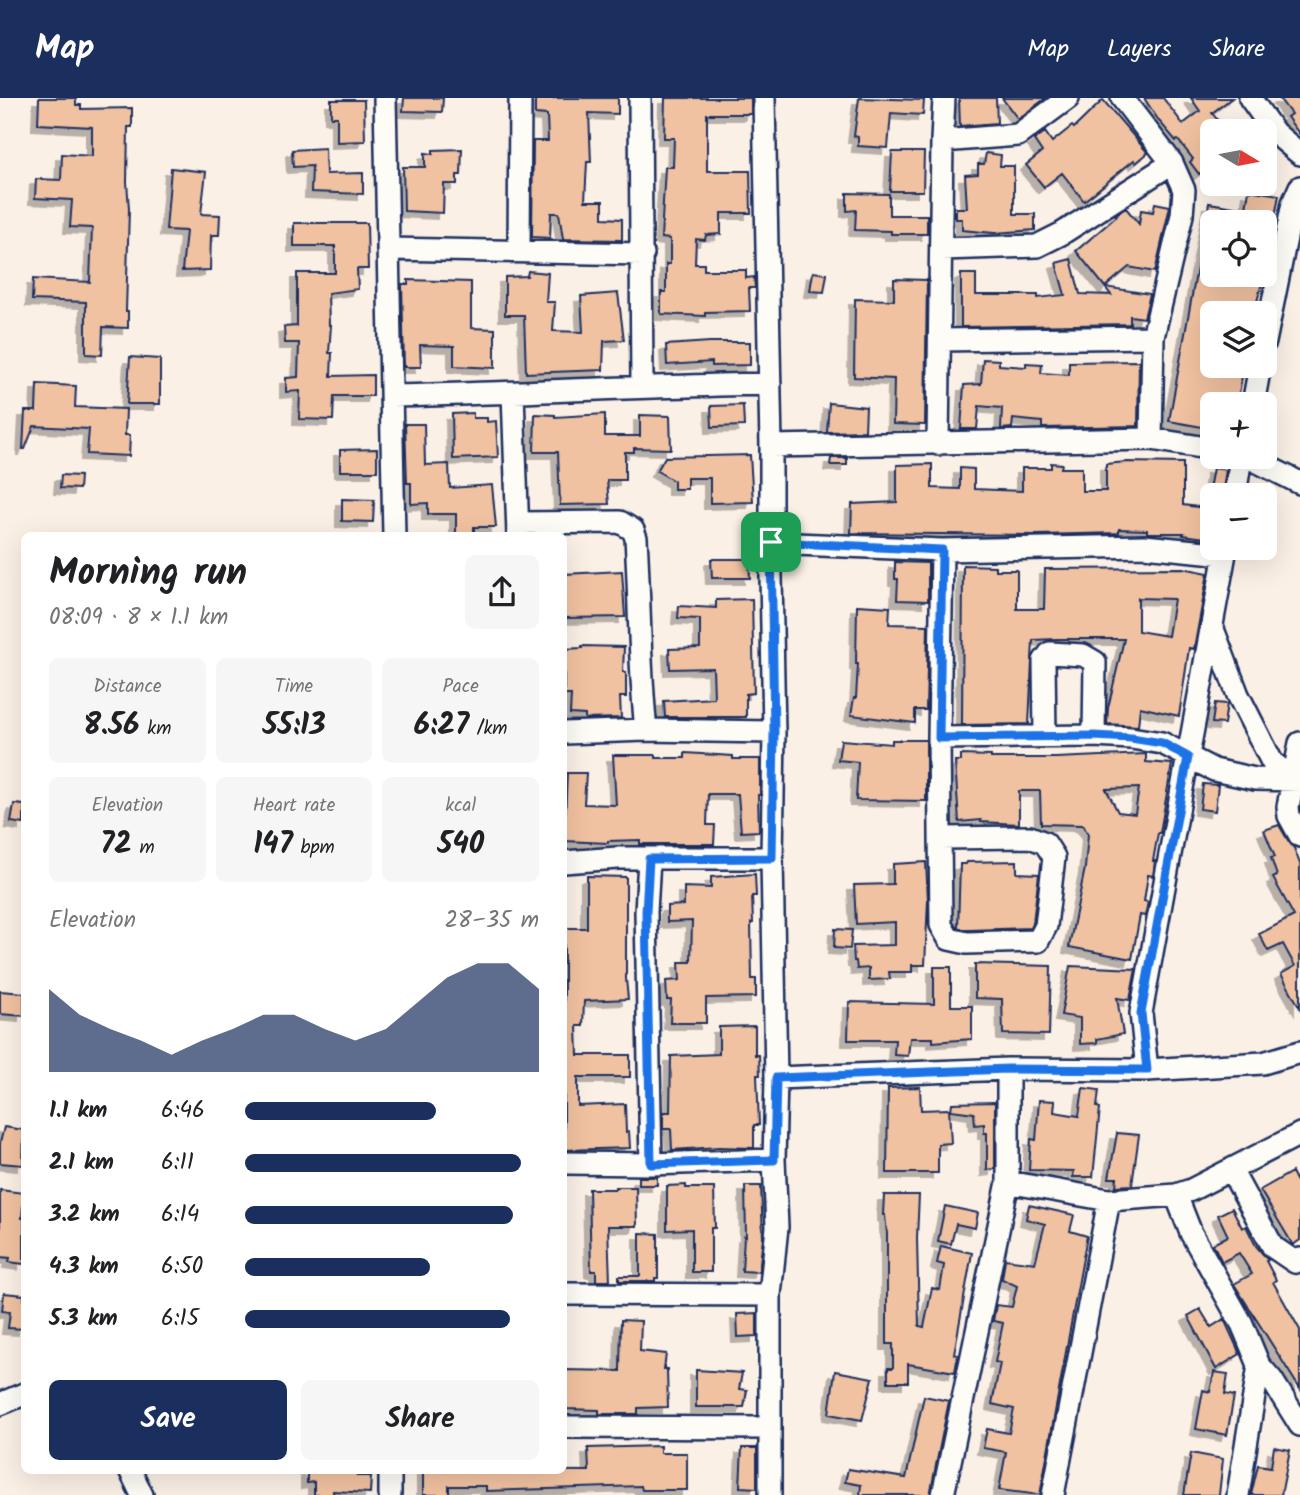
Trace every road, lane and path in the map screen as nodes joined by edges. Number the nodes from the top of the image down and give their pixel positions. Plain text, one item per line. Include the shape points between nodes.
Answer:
1 (385, 98) edge
2 (520, 98) edge
3 (640, 98) edge
4 (764, 98) edge
5 (943, 98) edge
6 (1068, 98) edge
7 (1122, 98) edge
8 (1250, 98) edge
9 (942, 141) junction
10 (1300, 154) edge
11 (1172, 163) junction
12 (1300, 187) edge
13 (388, 249) junction
14 (942, 249) junction
15 (519, 251) junction
16 (643, 254) junction
17 (1273, 301) edge
18 (1153, 337) junction
19 (941, 340) junction
20 (770, 384) junction
21 (642, 386) junction
22 (513, 393) junction
23 (391, 396) junction
24 (1151, 439) junction
25 (938, 444) junction
26 (771, 446) junction
27 (1200, 447) edge
28 (1272, 469) edge
29 (1300, 483) edge
30 (518, 529) edge
31 (394, 532) edge
32 (771, 542) junction
33 (1200, 549) edge
34 (942, 550) junction
35 (1224, 560) edge
36 (1213, 628) junction
37 (646, 730) junction
38 (774, 732) junction
39 (567, 733) edge
40 (1045, 736) junction
41 (1094, 736) junction
42 (939, 738) junction
43 (1300, 743) edge
44 (1188, 757) junction
45 (1297, 780) edge
46 (1300, 836) edge
47 (940, 838) junction
48 (772, 858) junction
49 (649, 859) junction
50 (567, 862) edge
51 (1300, 1052) edge
52 (1008, 1069) junction
53 (1147, 1070) junction
54 (776, 1078) junction
55 (1300, 1134) edge
56 (774, 1160) junction
57 (567, 1163) edge
58 (651, 1164) junction
59 (1231, 1170) junction
60 (1007, 1182) junction
61 (1176, 1195) junction
62 (1109, 1200) junction
63 (1300, 1259) edge
64 (567, 1294) edge
65 (770, 1295) junction
66 (1259, 1365) junction
67 (21, 1395) edge
68 (0, 1404) edge
69 (1300, 1425) edge
70 (567, 1427) edge
71 (770, 1428) junction
72 (390, 1474) edge
73 (390, 1495) edge
74 (770, 1495) edge
75 (943, 1495) edge
76 (1053, 1495) edge
77 (1238, 1495) edge

1 - 13 street
2 - 15 street
3 - 16 street
4 - 20 street
5 - 9 street
6 - 9 street via 1018,135
7 - 11 street
8 - 10 street via 1275,133
9 - 14 street
11 - 14 street via 1037,246
11 - 18 street via 1184,190 1182,215
12 - 17 street
13 - 15 street
13 - 23 street
14 - 19 street
15 - 16 street
16 - 21 street
18 - 19 street
18 - 24 street
19 - 25 street
20 - 21 street
20 - 26 street
21 - 22 street
22 - 23 street
22 - 30 street
23 - 31 street
24 - 25 street
24 - 27 street
25 - 26 street
26 - 32 street
28 - 29 street
30 - 37 street via 620,522 633,530
32 - 34 street
32 - 38 street
33 - 34 street via 1144,546
34 - 42 street
35 - 36 street
36 - 44 street
36 - 45 street via 1238,695 1272,762
37 - 38 street
37 - 39 street
38 - 48 street
40 - 41 street
40 - 41 street via 1044,661 1050,653 1083,655 1095,662
40 - 42 street
41 - 44 street via 1162,743
42 - 47 street
43 - 45 street
44 - 45 street via 1214,771 1255,779
44 - 53 street via 1141,1013
45 - 46 street via 1289,816
47 - 47 street via 1030,837 1045,843 1054,856 1046,926 1038,941 967,943 949,939 941,925
48 - 49 street
48 - 54 street
49 - 50 street
49 - 58 street
51 - 53 street via 1263,1063
52 - 53 street
52 - 54 street
52 - 60 street
54 - 56 street
55 - 59 street
56 - 58 street
56 - 65 street via 777,1227
57 - 58 street
59 - 61 street
59 - 63 street via 1273,1247 1295,1262
60 - 62 street
60 - 75 street
61 - 62 street
61 - 66 street
62 - 76 street
64 - 65 street
65 - 71 street
66 - 69 street
66 - 77 street
67 - 68 street
70 - 71 street
71 - 74 street
72 - 73 street

